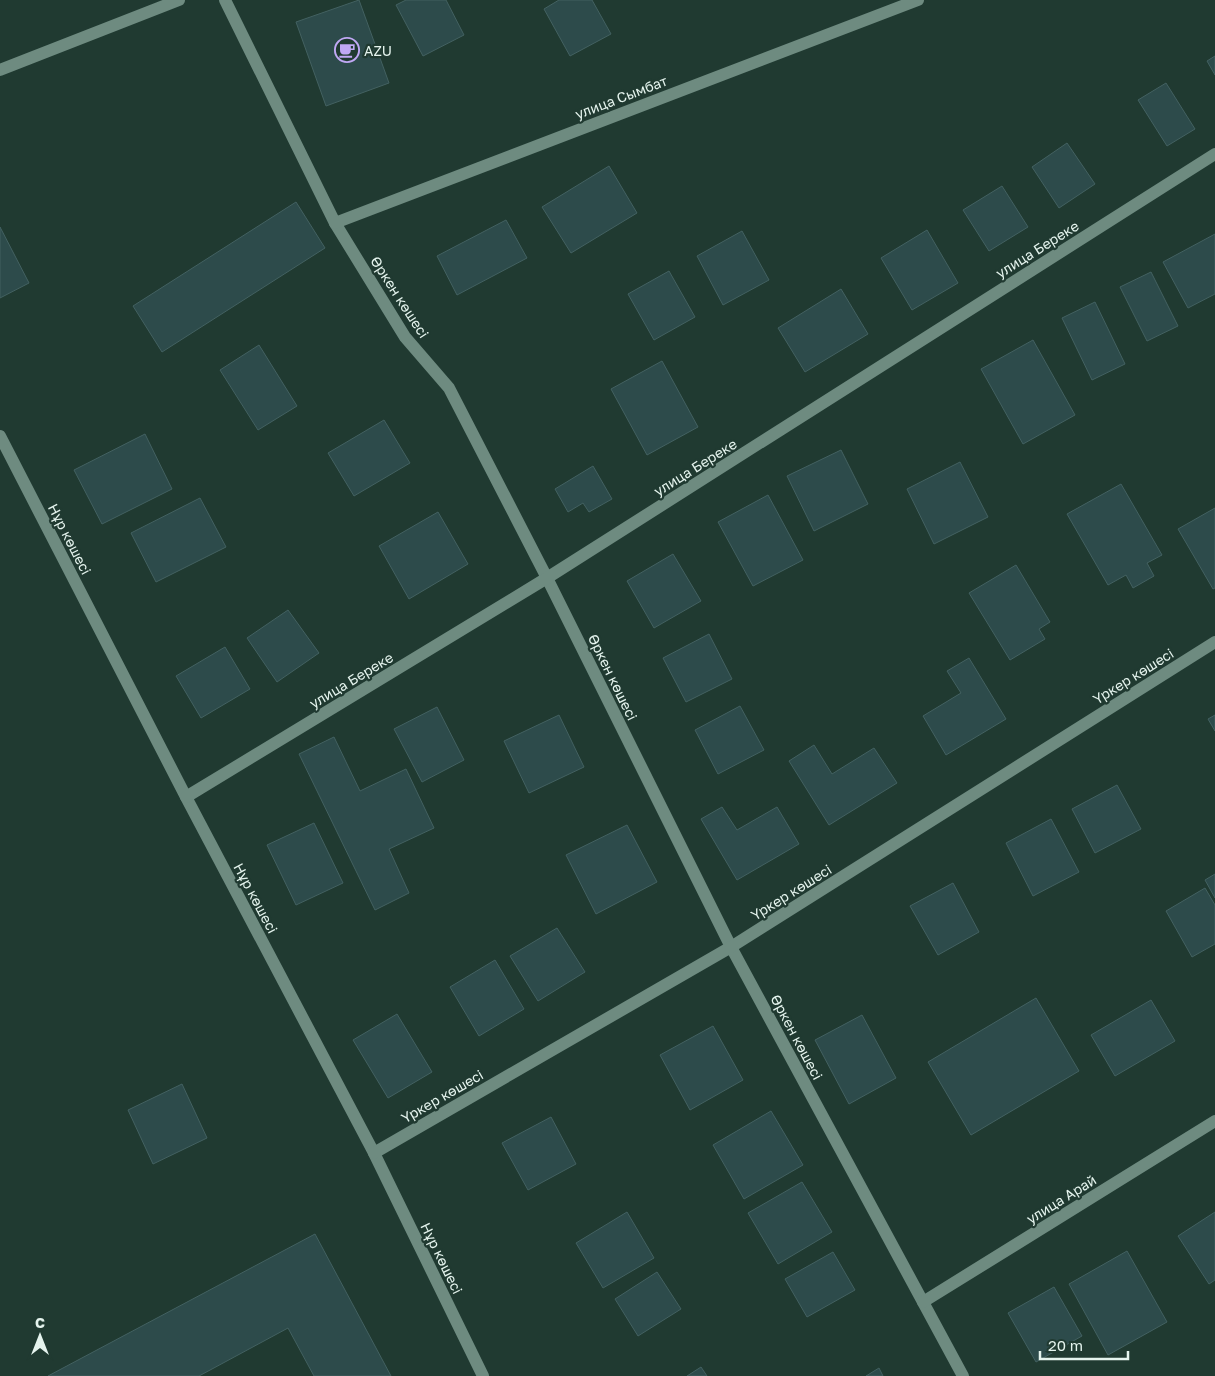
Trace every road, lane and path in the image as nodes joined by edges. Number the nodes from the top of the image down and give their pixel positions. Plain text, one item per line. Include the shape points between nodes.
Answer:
1 (179, 0) edge
2 (225, 0) edge
3 (918, 0) edge
4 (0, 70) edge
5 (1215, 154) edge
6 (335, 223) junction
7 (0, 436) edge
8 (547, 578) junction
9 (1215, 642) edge
10 (186, 797) junction
11 (731, 947) junction
12 (1215, 1122) edge
13 (374, 1153) junction
14 (923, 1302) junction
15 (483, 1376) edge
16 (963, 1376) edge

1 - 4 street
2 - 6 street, Өркен көшесі
3 - 6 street, улица Сымбат
5 - 8 street, улица Береке
6 - 8 street, Өркен көшесі via 405,337 449,388
7 - 10 street, Нұр көшесі
8 - 10 street, улица Береке
8 - 11 street, Өркен көшесі
9 - 11 street, Үркер көшесі
10 - 13 street, Нұр көшесі
11 - 13 street, Үркер көшесі
11 - 14 street, Өркен көшесі
12 - 14 street, улица Арай
13 - 15 street, Нұр көшесі
14 - 16 street, Өркен көшесі

